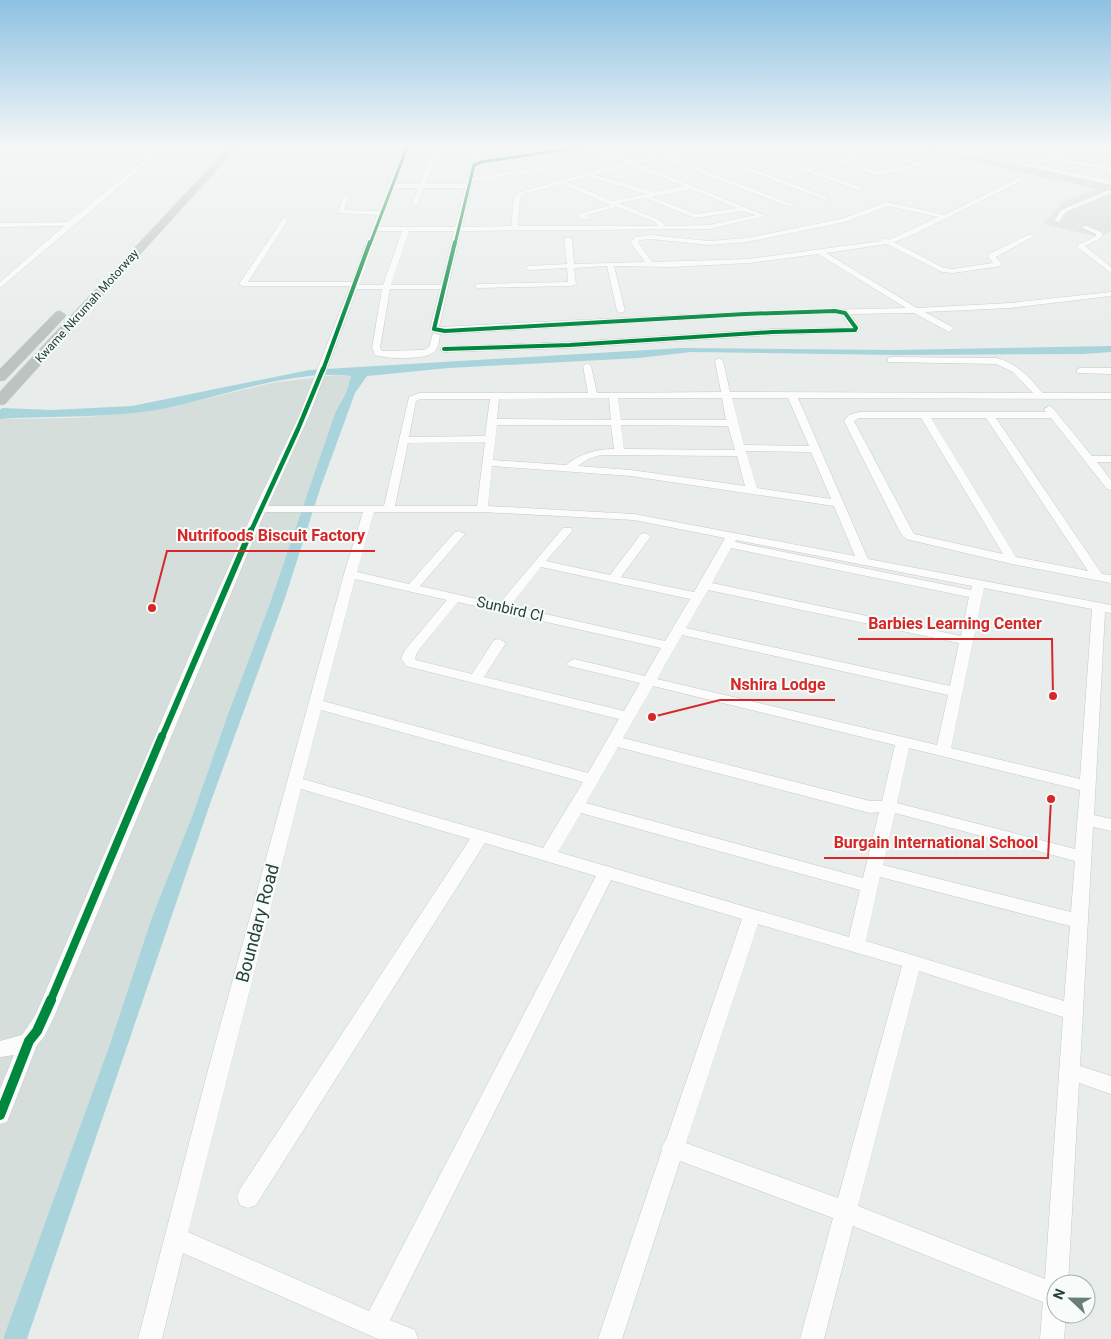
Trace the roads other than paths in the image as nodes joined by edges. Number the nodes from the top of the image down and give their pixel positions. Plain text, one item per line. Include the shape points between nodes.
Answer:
1 (90, 207) edge
2 (162, 207) edge
3 (178, 207) edge
4 (342, 207) edge
5 (382, 207) edge
6 (464, 207) edge
7 (516, 207) edge
8 (603, 207) edge
9 (622, 207) edge
10 (674, 207) edge
11 (740, 207) edge
12 (877, 207) edge
13 (901, 207) edge
14 (960, 207) edge
15 (1071, 207) edge
16 (744, 209) junction
17 (380, 213) junction
18 (156, 214) dead end
19 (941, 217) junction
20 (587, 219) dead end
21 (285, 220) dead end
22 (1057, 221) dead end
23 (70, 224) junction
24 (0, 225) edge
25 (1085, 227) dead end
26 (514, 228) junction
27 (664, 228) junction
28 (406, 229) junction
29 (458, 229) junction
30 (374, 230) junction
31 (1030, 236) dead end
32 (568, 239) dead end
33 (886, 241) junction
34 (820, 252) junction
35 (610, 264) junction
36 (649, 264) junction
37 (663, 264) junction
38 (571, 265) junction
39 (529, 268) dead end
40 (1111, 271) edge
41 (0, 286) edge
42 (356, 286) junction
43 (478, 286) dead end
44 (386, 287) junction
45 (444, 287) junction
46 (1111, 294) edge
47 (67, 308) dead end
48 (915, 310) junction
49 (621, 311) dead end
50 (841, 312) junction
51 (949, 329) dead end
52 (627, 331) junction
53 (436, 335) dead end
54 (444, 349) dead end
55 (891, 360) dead end
56 (719, 361) dead end
57 (587, 366) dead end
58 (1080, 371) dead end
59 (1111, 371) edge
60 (0, 377) edge
61 (494, 395) junction
62 (593, 395) junction
63 (613, 395) junction
64 (725, 395) junction
65 (792, 396) junction
66 (1111, 396) edge
67 (0, 401) edge
68 (1043, 401) junction
69 (989, 415) junction
70 (1053, 415) junction
71 (925, 416) junction
72 (493, 422) junction
73 (616, 422) junction
74 (732, 423) junction
75 (490, 439) junction
76 (404, 440) junction
77 (814, 449) junction
78 (740, 450) junction
79 (619, 452) junction
80 (631, 452) junction
81 (1088, 459) junction
82 (1111, 459) edge
83 (488, 463) junction
84 (569, 468) junction
85 (631, 473) junction
86 (1111, 487) edge
87 (752, 490) junction
88 (838, 503) junction
89 (370, 508) junction
90 (389, 508) junction
91 (260, 509) junction
92 (482, 510) junction
93 (567, 530) dead end
94 (460, 534) dead end
95 (645, 536) dead end
96 (731, 540) junction
97 (864, 560) junction
98 (1012, 560) junction
99 (538, 562) junction
100 (350, 574) junction
101 (1098, 577) junction
102 (614, 578) junction
103 (1111, 579) edge
104 (413, 587) junction
105 (978, 589) junction
106 (701, 591) junction
107 (456, 597) junction
108 (503, 607) junction
109 (1105, 608) edge
110 (678, 630) junction
111 (967, 641) junction
112 (499, 643) dead end
113 (669, 646) junction
114 (574, 663) dead end
115 (475, 680) junction
116 (649, 680) junction
117 (956, 692) junction
118 (316, 704) junction
119 (628, 717) junction
120 (614, 742) junction
121 (903, 742) junction
122 (943, 752) junction
123 (592, 778) junction
124 (295, 782) junction
125 (1088, 786) junction
126 (577, 806) junction
127 (889, 806) junction
128 (1085, 819) junction
129 (1111, 825) edge
130 (481, 836) junction
131 (548, 855) junction
132 (1083, 858) junction
133 (874, 869) junction
134 (606, 873) junction
135 (870, 886) junction
136 (752, 915) junction
137 (1079, 921) junction
138 (856, 946) junction
139 (912, 962) junction
140 (1073, 1012) junction
141 (29, 1041) junction
142 (0, 1049) edge
143 (1070, 1071) junction
144 (1111, 1084) edge
145 (0, 1115) edge
146 (672, 1148) junction
147 (248, 1197) dead end
148 (846, 1212) junction
149 (177, 1239) junction
150 (1057, 1274) edge
151 (1046, 1284) edge
152 (1053, 1324) edge
153 (375, 1325) junction
154 (150, 1339) edge
155 (406, 1339) edge
156 (610, 1339) edge
157 (812, 1339) edge
158 (1052, 1339) edge

1 - 23 street
2 - 18 highway
3 - 67 highway, Kwame Nkrumah Motorway
4 - 17 street via 340,212
5 - 17 street
6 - 29 street
7 - 26 street
8 - 20 street via 580,215
9 - 27 street
10 - 16 street via 695,216
11 - 16 street
12 - 36 street via 834,223 747,240 710,243 638,238 634,242
13 - 19 street
14 - 19 street
15 - 22 street via 1063,211
16 - 27 street via 763,216 709,227
17 - 30 street
19 - 33 street via 908,235
21 - 42 street via 243,284
23 - 24 street
23 - 41 street
25 - 40 street via 1096,230 1100,235 1080,246
26 - 27 street
26 - 29 street
28 - 29 street
28 - 30 street
28 - 44 street
29 - 45 street
30 - 42 street
31 - 33 street via 992,256 998,264 953,271 942,270
32 - 38 street
33 - 34 street
33 - 37 street via 759,257
34 - 37 street via 748,261
34 - 48 street
35 - 36 street
35 - 38 street
35 - 49 street
36 - 37 street
38 - 39 street
38 - 43 street via 573,283 568,285
42 - 44 street
42 - 91 street via 318,383
44 - 45 street
44 - 53 street via 376,348 378,353 430,352
45 - 52 street via 434,329
46 - 48 street via 990,307
47 - 60 highway, Kwame Nkrumah Motorway
48 - 50 street
48 - 51 street
50 - 52 street via 804,311
50 - 52 street via 856,328 854,330
52 - 54 street
55 - 68 street via 1007,363
56 - 64 street
57 - 62 street
58 - 59 street
61 - 62 street
61 - 72 street
61 - 76 street via 425,395 412,399
62 - 63 street
63 - 64 street
63 - 73 street
64 - 65 street
64 - 74 street
65 - 68 street
65 - 77 street
66 - 68 street
68 - 70 street
69 - 70 street
69 - 71 street
69 - 101 street
70 - 81 street
71 - 98 street
71 - 98 street via 859,416 849,420 906,532 919,540
72 - 73 street
72 - 75 street
73 - 74 street
73 - 79 street
74 - 78 street
75 - 76 street
75 - 83 street
76 - 90 street
77 - 78 street
77 - 88 street
78 - 80 street
78 - 87 street
79 - 80 street
79 - 84 street via 592,454
80 - 85 street
81 - 82 street
81 - 86 street
83 - 84 street
83 - 92 street
84 - 85 street
85 - 87 street
87 - 88 street
88 - 97 street
89 - 90 street
89 - 91 street
89 - 100 street, Boundary Road
90 - 92 street
91 - 141 street via 44,1017
92 - 96 street via 634,517
93 - 99 street
94 - 104 street
95 - 102 street
96 - 97 street
96 - 105 street
96 - 106 street
97 - 105 street
98 - 101 street
99 - 102 street
99 - 108 street
100 - 104 street, Sunbird Cl
100 - 118 street, Boundary Road
101 - 103 street
102 - 106 street
104 - 107 street, Sunbird Cl
105 - 109 street
105 - 111 street
106 - 110 street
106 - 111 street
107 - 108 street, Sunbird Cl
107 - 115 street via 408,658 418,666
108 - 113 street, Sunbird Cl
109 - 125 street
110 - 113 street
110 - 117 street
111 - 117 street
112 - 115 street
113 - 116 street
114 - 116 street
115 - 119 street
116 - 119 street
116 - 121 street
117 - 122 street
118 - 123 street
118 - 124 street, Boundary Road
119 - 120 street
120 - 123 street
120 - 127 street via 870,807
121 - 122 street
121 - 127 street
122 - 125 street
123 - 126 street
124 - 130 street
124 - 149 street, Boundary Road via 218,1070
125 - 128 street
126 - 131 street
126 - 135 street
127 - 132 street
127 - 133 street
128 - 129 street
128 - 132 street
130 - 131 street
130 - 147 street
131 - 134 street
132 - 137 street
133 - 135 street
133 - 137 street
134 - 136 street
134 - 153 street
135 - 138 street
136 - 138 street
136 - 146 street
137 - 140 street
138 - 139 street
139 - 140 street
139 - 148 street
140 - 143 street
141 - 142 street
141 - 145 street
143 - 144 street
143 - 150 street
146 - 148 street
146 - 156 street
148 - 151 street
148 - 157 street
149 - 153 street
149 - 154 street, Boundary Road
152 - 158 street
153 - 155 street

